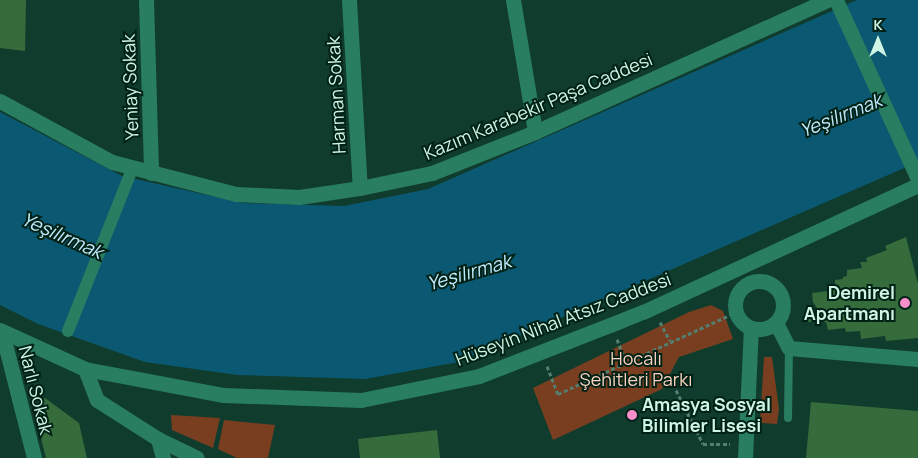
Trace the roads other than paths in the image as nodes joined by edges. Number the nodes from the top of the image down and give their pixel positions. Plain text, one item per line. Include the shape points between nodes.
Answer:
1 (146, 0) edge
2 (349, 0) edge
3 (513, 0) edge
4 (828, 0) edge
5 (836, 0) edge
6 (0, 101) edge
7 (535, 132) junction
8 (133, 167) junction
9 (151, 173) junction
10 (918, 179) edge
11 (918, 185) edge
12 (360, 188) junction
13 (742, 266) junction
14 (751, 283) junction
15 (776, 323) junction
16 (751, 328) junction
17 (1, 331) edge
18 (68, 331) dead end
19 (789, 348) junction
20 (918, 359) edge
21 (85, 369) junction
22 (788, 418) dead end
23 (158, 439) junction
24 (745, 451) edge
25 (34, 458) edge
26 (163, 458) edge
27 (197, 458) edge

1 - 9 street, Yeniay Sokak
2 - 12 street, Harman Sokak
3 - 7 street
4 - 7 street, Kazım Karabekir Paşa Caddesi
5 - 10 street
6 - 8 street, Kazım Karabekir Paşa Caddesi via 112,162
7 - 12 street, Kazım Karabekir Paşa Caddesi via 432,173
8 - 9 street, Kazım Karabekir Paşa Caddesi
8 - 18 street
9 - 12 street, Kazım Karabekir Paşa Caddesi via 236,194 299,197
11 - 13 street, Hüseyin Nihal Atsız Caddesi
13 - 14 street
13 - 21 street, Hüseyin Nihal Atsız Caddesi via 652,308 479,376 361,400 223,396
14 - 15 street via 769,283 781,294 783,309
14 - 16 street via 736,298 736,312 740,320
15 - 16 street via 761,330
15 - 19 street
16 - 24 street
17 - 21 street, Hüseyin Nihal Atsız Caddesi
17 - 25 street, Narlı Sokak
19 - 20 street
19 - 22 lane
21 - 23 street via 97,400
23 - 26 street
23 - 27 street

